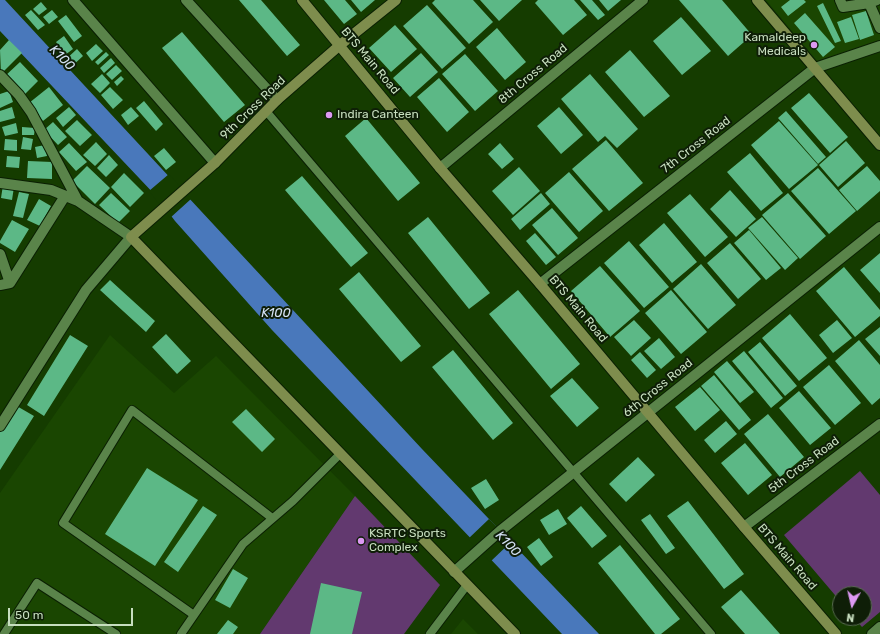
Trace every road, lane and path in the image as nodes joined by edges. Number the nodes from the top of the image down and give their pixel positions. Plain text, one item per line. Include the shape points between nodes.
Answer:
1 (73, 0) edge
2 (186, 0) edge
3 (302, 0) edge
4 (396, 0) edge
5 (643, 0) edge
6 (757, 0) edge
7 (840, 0) edge
8 (873, 2) edge
9 (880, 28) edge
10 (340, 46) junction
11 (880, 46) edge
12 (815, 68) junction
13 (0, 75) edge
14 (277, 100) junction
15 (266, 111) junction
16 (880, 144) edge
17 (215, 163) junction
18 (440, 168) junction
19 (0, 183) edge
20 (64, 196) junction
21 (78, 201) junction
22 (880, 227) edge
23 (131, 237) junction
24 (0, 254) edge
25 (10, 283) junction
26 (540, 284) junction
27 (0, 285) edge
28 (647, 412) junction
29 (880, 424) edge
30 (0, 426) edge
31 (340, 454) junction
32 (573, 472) junction
33 (272, 518) junction
34 (744, 527) junction
35 (454, 572) junction
36 (467, 585) junction
37 (194, 615) junction
38 (880, 627) edge
39 (4, 634) edge
40 (116, 634) edge
41 (181, 634) edge
42 (430, 634) edge
43 (515, 634) edge
44 (711, 634) edge
45 (836, 634) edge
46 (872, 634) edge

1 - 17 street
2 - 14 street
3 - 10 street, BTS Main Road
4 - 10 street, 9th Cross Road
5 - 18 street, 8th Cross Road
6 - 12 street
7 - 8 street via 843,7
8 - 9 street
10 - 14 street, 9th Cross Road
10 - 18 street, BTS Main Road
11 - 12 street, 7th Cross Road
12 - 16 street
12 - 26 street, 7th Cross Road
13 - 21 street via 32,112
14 - 15 street, 9th Cross Road
15 - 17 street, 9th Cross Road
15 - 32 lane
17 - 23 street, 9th Cross Road
18 - 26 street, BTS Main Road
19 - 20 street via 51,190
20 - 21 street
20 - 25 street
21 - 23 street
22 - 28 street, 6th Cross Road
23 - 30 street via 86,290
23 - 31 street
24 - 25 street
25 - 27 street
26 - 28 street, BTS Main Road
28 - 32 street, 6th Cross Road
28 - 34 street, BTS Main Road
29 - 34 street, 5th Cross Road
31 - 33 lane via 293,501
31 - 35 street
32 - 35 street, 6th Cross Road
32 - 44 lane
33 - 37 lane via 243,544
33 - 37 lane via 132,410 63,523
34 - 45 street, BTS Main Road
35 - 36 street
36 - 42 lane
36 - 43 street
37 - 41 lane
38 - 46 street
39 - 40 lane via 37,583

